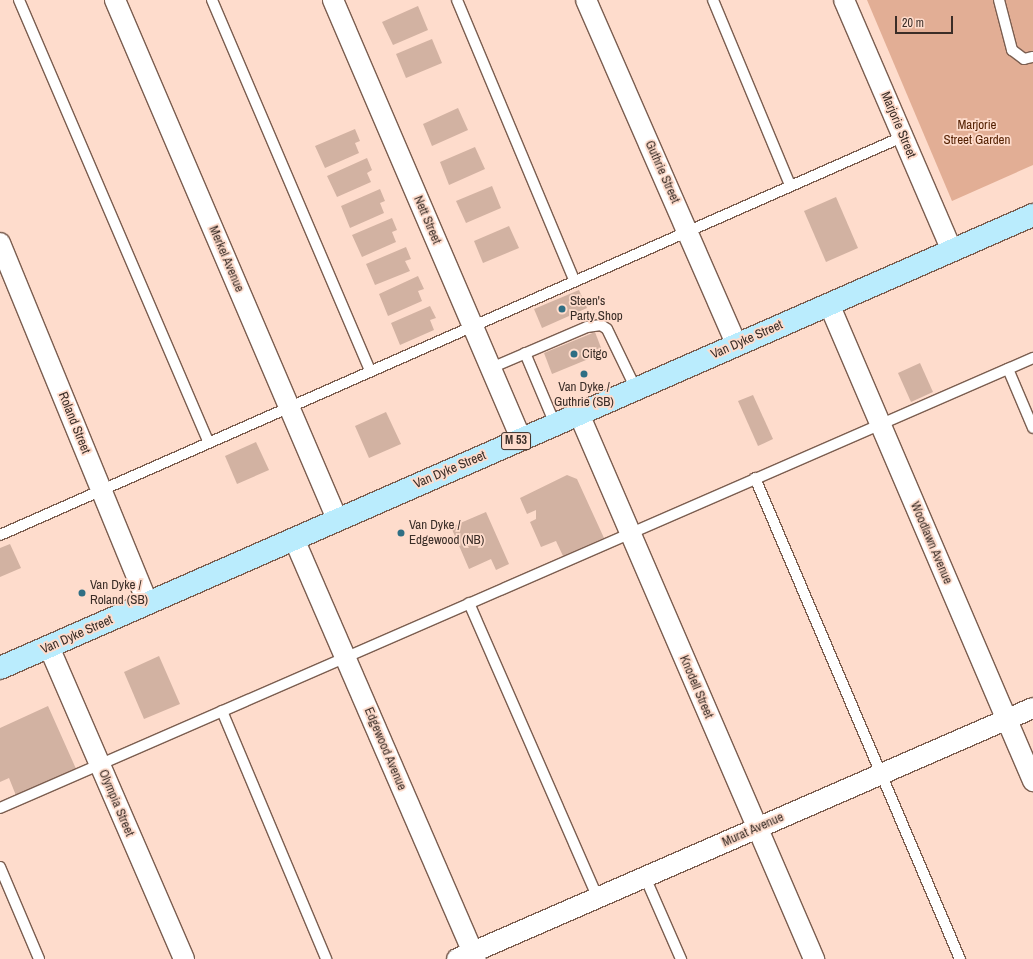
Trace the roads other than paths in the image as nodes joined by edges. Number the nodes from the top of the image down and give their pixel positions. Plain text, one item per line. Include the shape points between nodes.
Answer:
1 (19, 0) edge
2 (115, 0) edge
3 (212, 0) edge
4 (333, 0) edge
5 (457, 0) edge
6 (586, 0) edge
7 (713, 0) edge
8 (844, 0) edge
9 (999, 0) edge
10 (1033, 57) edge
11 (902, 137) junction
12 (790, 186) junction
13 (1033, 215) edge
14 (688, 230) junction
15 (0, 243) edge
16 (952, 251) junction
17 (574, 280) junction
18 (829, 304) junction
19 (472, 326) junction
20 (737, 345) junction
21 (525, 353) junction
22 (1033, 358) edge
23 (491, 368) junction
24 (1008, 369) junction
25 (370, 370) junction
26 (636, 389) junction
27 (289, 406) junction
28 (579, 414) junction
29 (880, 423) junction
30 (556, 424) junction
31 (1033, 428) edge
32 (522, 439) junction
33 (208, 442) junction
34 (755, 478) junction
35 (102, 490) junction
36 (337, 519) junction
37 (630, 532) junction
38 (0, 535) edge
39 (294, 539) junction
40 (148, 603) junction
41 (469, 603) junction
42 (49, 647) junction
43 (345, 657) junction
44 (0, 668) edge
45 (1033, 708) edge
46 (222, 710) junction
47 (1006, 720) junction
48 (100, 764) junction
49 (881, 774) junction
50 (1033, 781) edge
51 (0, 808) edge
52 (757, 828) junction
53 (0, 867) edge
54 (645, 877) junction
55 (598, 898) junction
56 (469, 957) edge
57 (39, 959) edge
58 (184, 959) edge
59 (326, 959) edge
60 (681, 959) edge
61 (814, 959) edge
62 (960, 959) edge

1 - 33 lane
2 - 27 street, Merkel Avenue
3 - 25 lane
4 - 19 street, Nett Street
5 - 17 lane
6 - 14 street, Guthrie Street
7 - 12 lane
8 - 11 street, Marjorie Street
9 - 10 lane via 1012,50 1024,59
11 - 12 lane
11 - 16 street, Marjorie Street
12 - 14 lane
13 - 16 main road, Van Dyke Street / M 53
14 - 17 lane
14 - 20 street, Guthrie Street
15 - 35 street, Roland Street
16 - 18 main road, Van Dyke Street / M 53
17 - 19 lane
18 - 20 main road, Van Dyke Street / M 53
18 - 29 street, Woodlawn Avenue
19 - 23 street, Nett Street
19 - 25 lane
20 - 26 main road, Van Dyke Street / M 53
21 - 23 lane
21 - 26 lane via 587,327 601,325 607,329
21 - 30 lane
22 - 24 lane
23 - 32 street, Nett Street
24 - 29 lane
24 - 31 lane
25 - 27 lane
26 - 28 main road, Van Dyke Street / M 53
27 - 33 lane
27 - 36 street, Merkel Avenue
28 - 30 main road, Van Dyke Street / M 53
28 - 37 street, Knodell Street
29 - 34 lane
29 - 47 street, Woodlawn Avenue
30 - 32 main road, Van Dyke Street / M 53
32 - 36 main road, Van Dyke Street / M 53
33 - 35 lane
34 - 37 lane
34 - 49 lane
35 - 38 lane
35 - 40 street, Roland Street
36 - 39 main road, Van Dyke Street / M 53
37 - 41 lane
37 - 52 street, Knodell Street
39 - 40 main road, Van Dyke Street / M 53
39 - 43 street, Edgewood Avenue
40 - 42 main road, Van Dyke Street / M 53
41 - 43 lane
41 - 55 lane
42 - 44 main road, Van Dyke Street / M 53
42 - 48 street, Olympia Street
43 - 46 lane
43 - 56 street, Edgewood Avenue
45 - 47 street, Murat Avenue
46 - 48 lane
46 - 59 lane
47 - 49 street, Murat Avenue
47 - 50 street, Woodlawn Avenue
48 - 51 lane
48 - 58 street, Olympia Street
49 - 52 street, Murat Avenue
49 - 62 lane
52 - 54 street, Murat Avenue
52 - 61 street, Knodell Street
53 - 57 lane
54 - 55 street, Murat Avenue
54 - 60 lane
55 - 56 street, Murat Avenue

